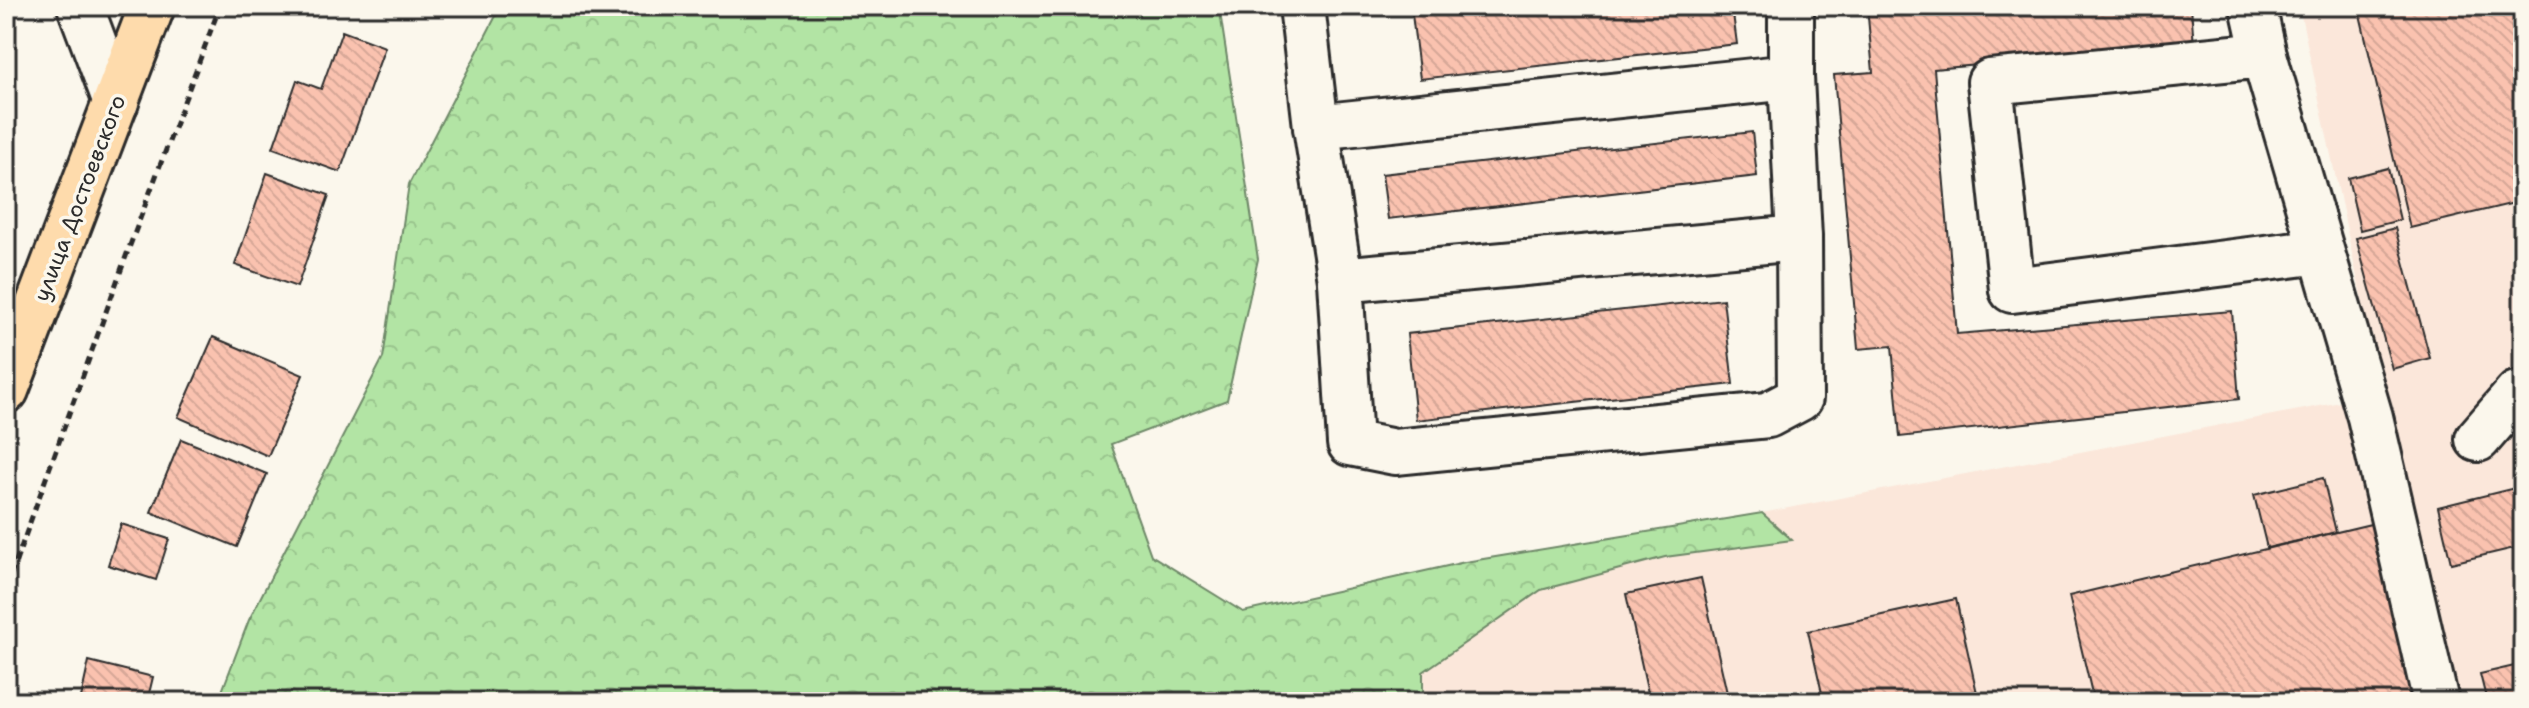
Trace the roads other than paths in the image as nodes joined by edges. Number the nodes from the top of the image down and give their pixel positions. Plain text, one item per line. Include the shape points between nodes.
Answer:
1 (80, 6) edge
2 (152, 6) edge
3 (1302, 6) edge
4 (1791, 6) edge
5 (2253, 6) edge
6 (2264, 55) junction
7 (1791, 77) junction
8 (116, 102) junction
9 (1316, 127) junction
10 (1799, 238) junction
11 (2321, 251) junction
12 (1340, 280) junction
13 (6, 390) edge
14 (2523, 393) edge
15 (2478, 439) dead end
16 (2436, 702) edge

1 - 8 street
2 - 8 main road, улица Достоевского
3 - 9 street
4 - 7 street
5 - 6 street
6 - 11 street
6 - 11 street via 1990,82 2012,290
7 - 9 street
7 - 10 street
8 - 13 main road, улица Достоевского
9 - 12 street
10 - 12 street
10 - 12 street via 1800,398 1768,415 1411,451 1350,443
11 - 16 street via 2370,417
14 - 15 street

